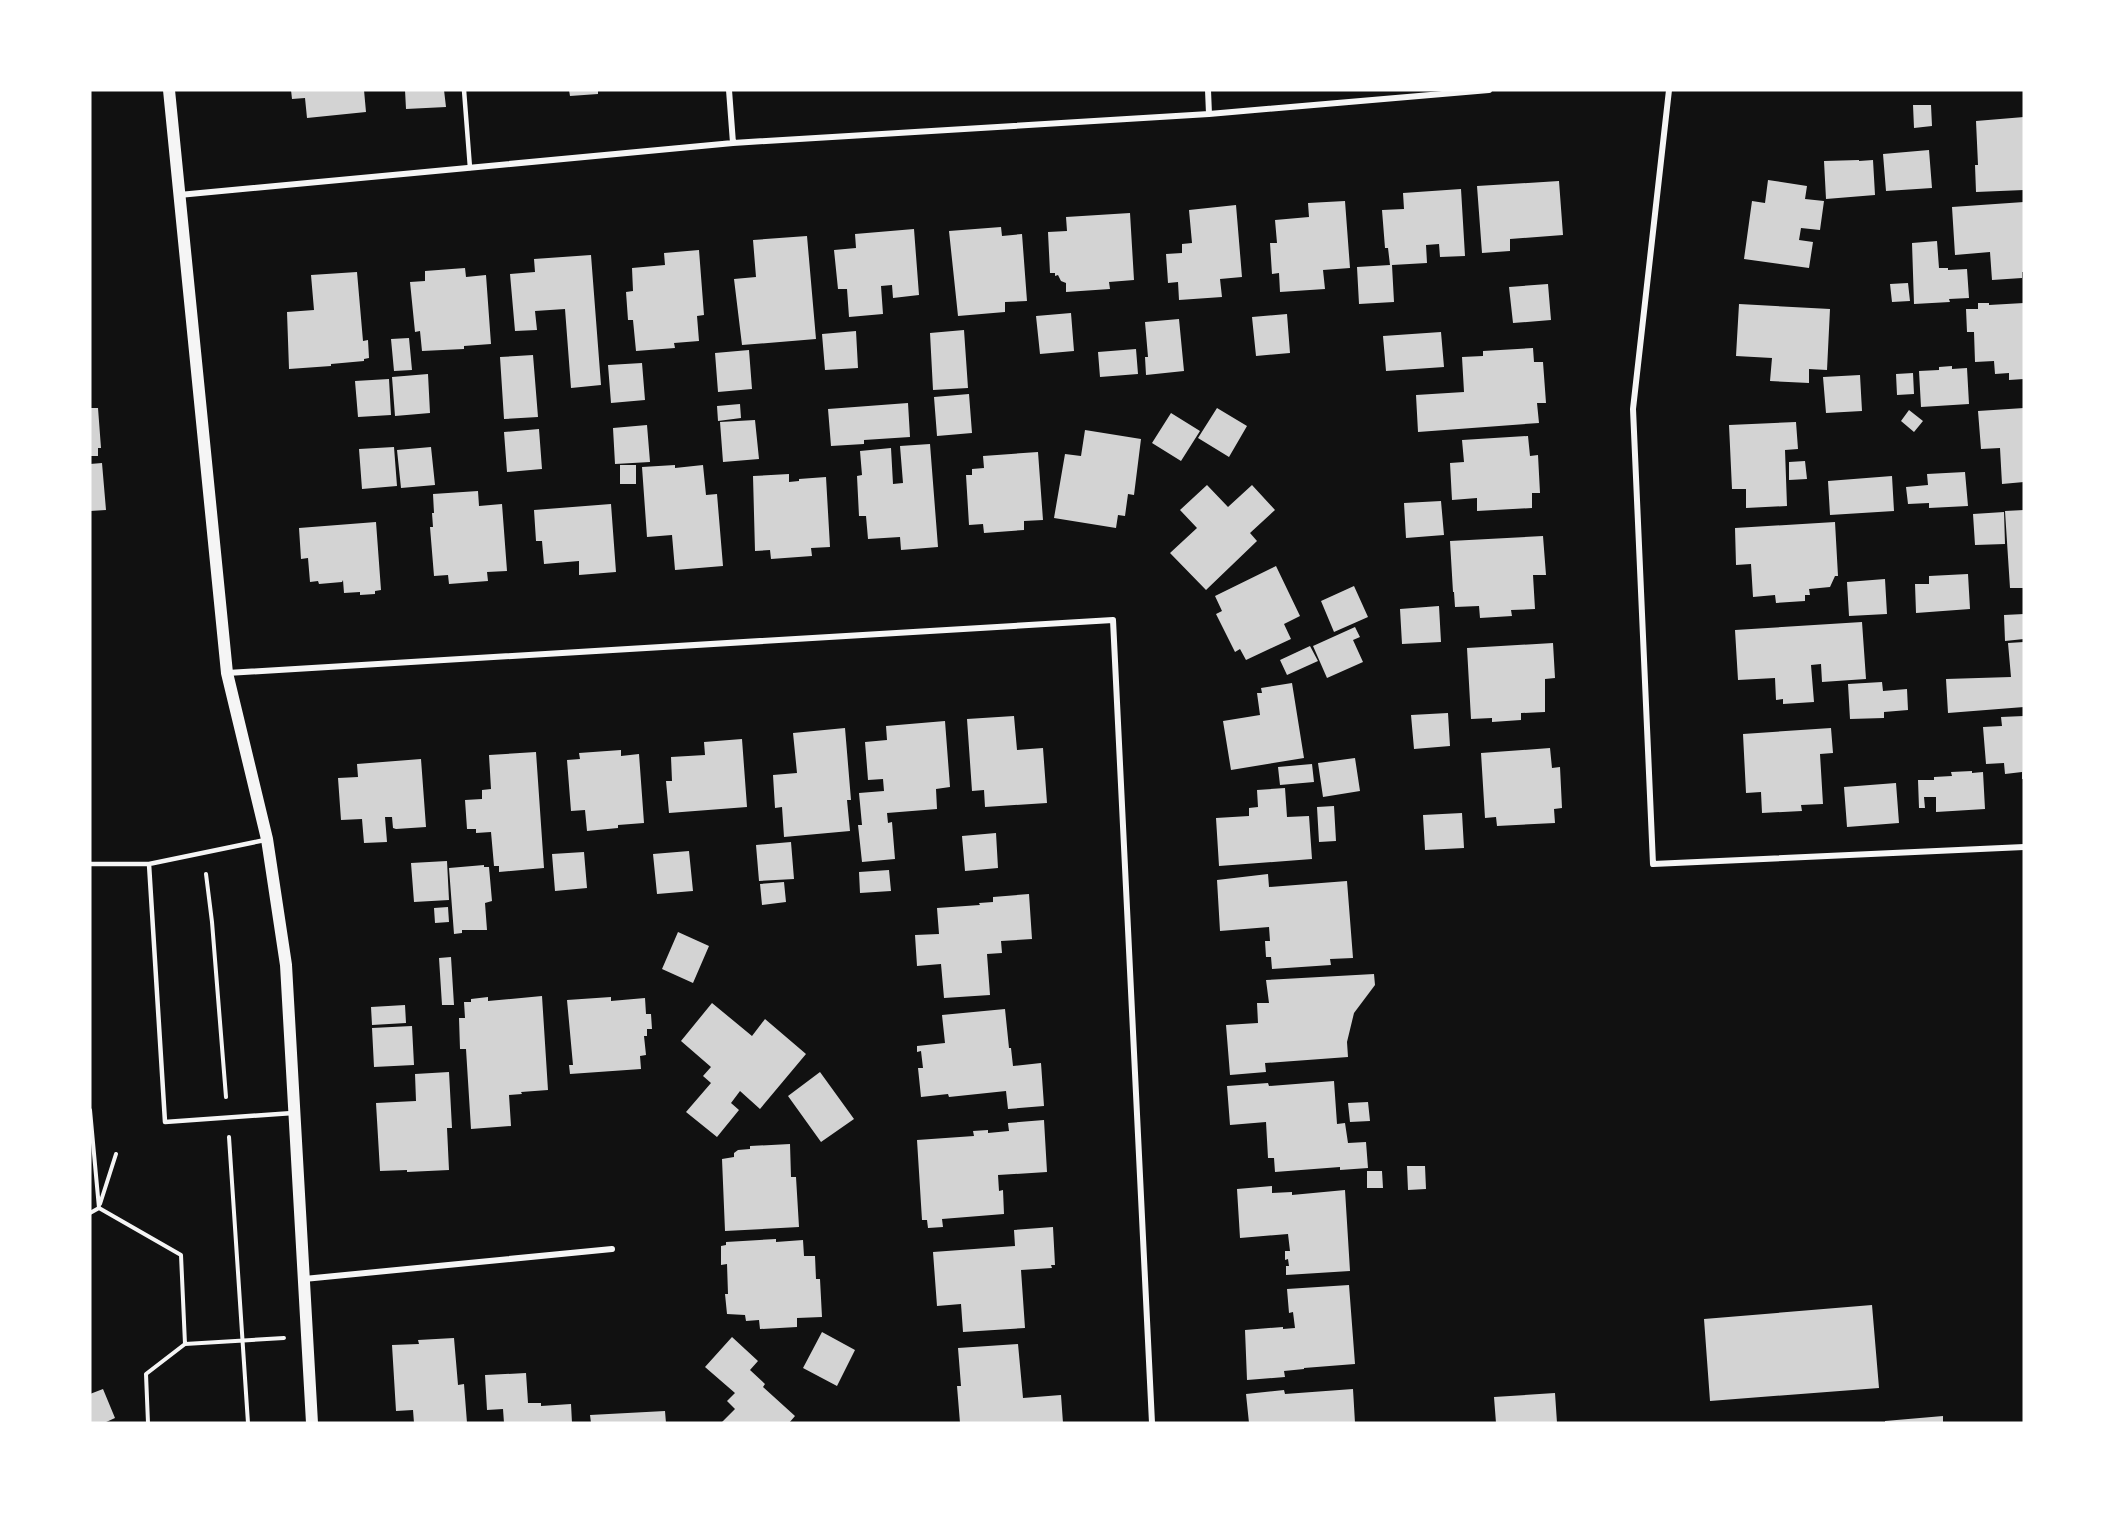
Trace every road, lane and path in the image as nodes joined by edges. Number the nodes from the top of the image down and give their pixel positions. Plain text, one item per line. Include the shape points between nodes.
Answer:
1 (169, 90) edge
2 (464, 90) edge
3 (729, 90) edge
4 (1208, 90) edge
5 (1489, 90) edge
6 (1669, 90) edge
7 (1209, 114) junction
8 (733, 143) junction
9 (470, 168) junction
10 (178, 195) junction
11 (228, 673) junction
12 (267, 840) junction
13 (2024, 847) edge
14 (90, 864) edge
15 (149, 864) junction
16 (90, 1110) edge
17 (294, 1113) junction
18 (116, 1154) dead end
19 (99, 1208) junction
20 (90, 1213) edge
21 (612, 1249) dead end
22 (303, 1279) junction
23 (307, 1337) junction
24 (184, 1344) junction
25 (148, 1423) edge
26 (312, 1423) edge
27 (1152, 1423) edge

1 - 10 main road
2 - 9 lane
3 - 8 street
4 - 7 street
5 - 7 street
6 - 13 street via 1633,409 1653,864
7 - 8 street
8 - 9 street
9 - 10 street
10 - 11 main road
11 - 12 main road
11 - 27 street via 1113,620
12 - 15 lane
12 - 17 main road via 286,965
14 - 15 lane
15 - 17 lane via 165,1122
16 - 19 path
17 - 22 main road
18 - 19 path
19 - 20 path
19 - 24 path via 182,1255
21 - 22 street
22 - 23 main road
23 - 24 path
23 - 26 main road
24 - 25 path via 146,1374

